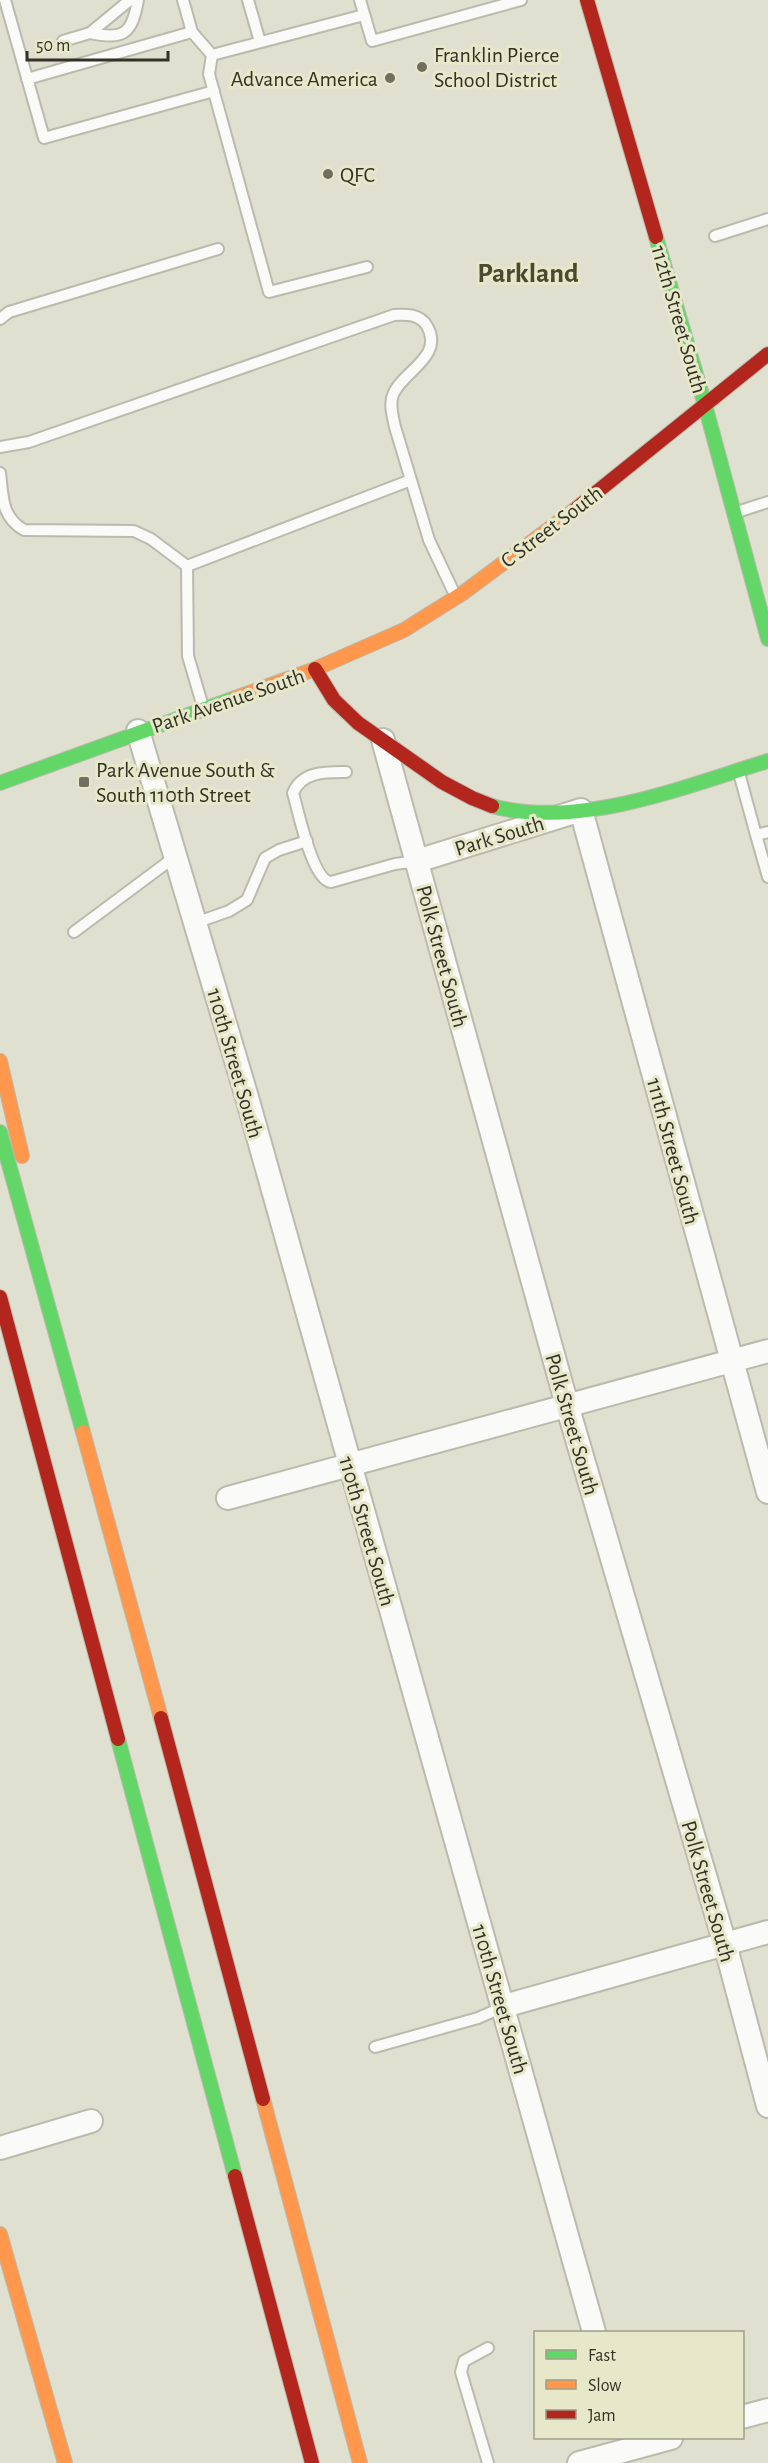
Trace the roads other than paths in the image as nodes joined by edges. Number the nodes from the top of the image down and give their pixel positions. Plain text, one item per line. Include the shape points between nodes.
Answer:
1 (5, 0) edge
2 (130, 0) edge
3 (138, 0) edge
4 (183, 0) edge
5 (248, 0) edge
6 (360, 0) edge
7 (521, 0) edge
8 (587, 0) edge
9 (364, 15) junction
10 (192, 32) junction
11 (90, 33) junction
12 (63, 41) dead end
13 (260, 42) junction
14 (212, 55) junction
15 (27, 79) junction
16 (214, 91) junction
17 (768, 219) edge
18 (715, 236) dead end
19 (218, 249) dead end
20 (366, 267) dead end
21 (0, 319) edge
22 (768, 354) edge
23 (705, 405) junction
24 (0, 447) edge
25 (0, 472) edge
26 (411, 480) junction
27 (768, 502) edge
28 (734, 512) junction
29 (186, 566) junction
30 (456, 598) junction
31 (768, 639) edge
32 (315, 669) junction
33 (203, 709) junction
34 (138, 731) junction
35 (383, 740) junction
36 (768, 761) edge
37 (738, 770) junction
38 (346, 772) dead end
39 (0, 783) edge
40 (581, 810) junction
41 (768, 832) edge
42 (756, 835) junction
43 (307, 841) junction
44 (176, 855) junction
45 (417, 861) junction
46 (768, 877) edge
47 (195, 922) junction
48 (74, 932) dead end
49 (0, 1061) edge
50 (0, 1132) edge
51 (0, 1297) edge
52 (768, 1351) edge
53 (731, 1361) junction
54 (15, 1405) dead end
55 (567, 1405) junction
56 (350, 1465) junction
57 (768, 1492) edge
58 (228, 1498) dead end
59 (123, 1575) junction
60 (77, 1590) junction
61 (768, 1932) edge
62 (725, 1944) junction
63 (504, 2007) junction
64 (375, 2047) dead end
65 (768, 2106) edge
66 (91, 2121) dead end
67 (0, 2148) edge
68 (0, 2234) edge
69 (594, 2331) edge
70 (488, 2348) dead end
71 (768, 2410) edge
72 (744, 2416) edge
73 (667, 2439) edge
74 (627, 2450) edge
75 (65, 2463) edge
76 (312, 2463) edge
77 (360, 2463) edge
78 (488, 2463) edge
79 (579, 2463) edge

1 - 15 lane
2 - 11 lane
3 - 11 lane via 127,32 105,36
4 - 10 lane
5 - 13 lane
6 - 9 lane
7 - 9 lane via 372,41
8 - 23 main road, 112th Street South
9 - 13 lane
10 - 14 lane
10 - 15 lane
11 - 12 lane
13 - 14 lane
14 - 16 lane via 209,74
15 - 16 lane via 44,138
16 - 20 lane via 268,292
17 - 18 lane
19 - 21 lane via 9,312
22 - 23 main road, C Street South
23 - 28 main road, 112th Street South
23 - 30 main road, C Street South
24 - 26 lane via 29,442 406,314 421,318 431,337 423,363 401,380 392,397 395,427
25 - 29 lane via 5,509 12,523 24,530 134,531 152,539
26 - 29 lane
26 - 30 lane via 429,540
27 - 28 lane
28 - 31 main road, 112th Street South
29 - 33 lane via 188,656
30 - 32 main road, C Street South via 404,630
32 - 33 main road, Park Avenue South
32 - 35 main road, Park Avenue South via 338,705
33 - 34 main road, Park Avenue South
34 - 39 main road, Park Avenue South
34 - 44 street, 110th Street South
35 - 40 main road, Park Avenue South via 444,785 488,803 518,812
35 - 45 street, Polk Street South
36 - 37 main road, Park Avenue South
37 - 40 main road, Park Avenue South via 624,803
37 - 42 lane
38 - 43 lane via 316,772 296,785 293,793
40 - 45 street, Park South
40 - 53 street, 111th Street South
41 - 42 lane
42 - 46 lane
43 - 45 lane via 319,875 326,882
43 - 47 lane via 265,858 247,900 229,911
44 - 47 street, 110th Street South
44 - 48 lane
45 - 55 street, Polk Street South
47 - 56 street, 110th Street South
49 - 59 main road
50 - 59 main road
51 - 60 main road
52 - 53 street
53 - 55 street
53 - 57 street, 111th Street South
54 - 60 main road
55 - 56 street
55 - 62 street, Polk Street South
56 - 58 street
56 - 63 street, 110th Street South
59 - 77 main road
60 - 76 main road
61 - 62 street
62 - 63 street
62 - 65 street, Polk Street South
63 - 64 lane
63 - 69 street, 110th Street South
66 - 67 street
68 - 75 main road
70 - 78 lane via 464,2361 461,2372
71 - 72 street
73 - 74 street
74 - 79 street

